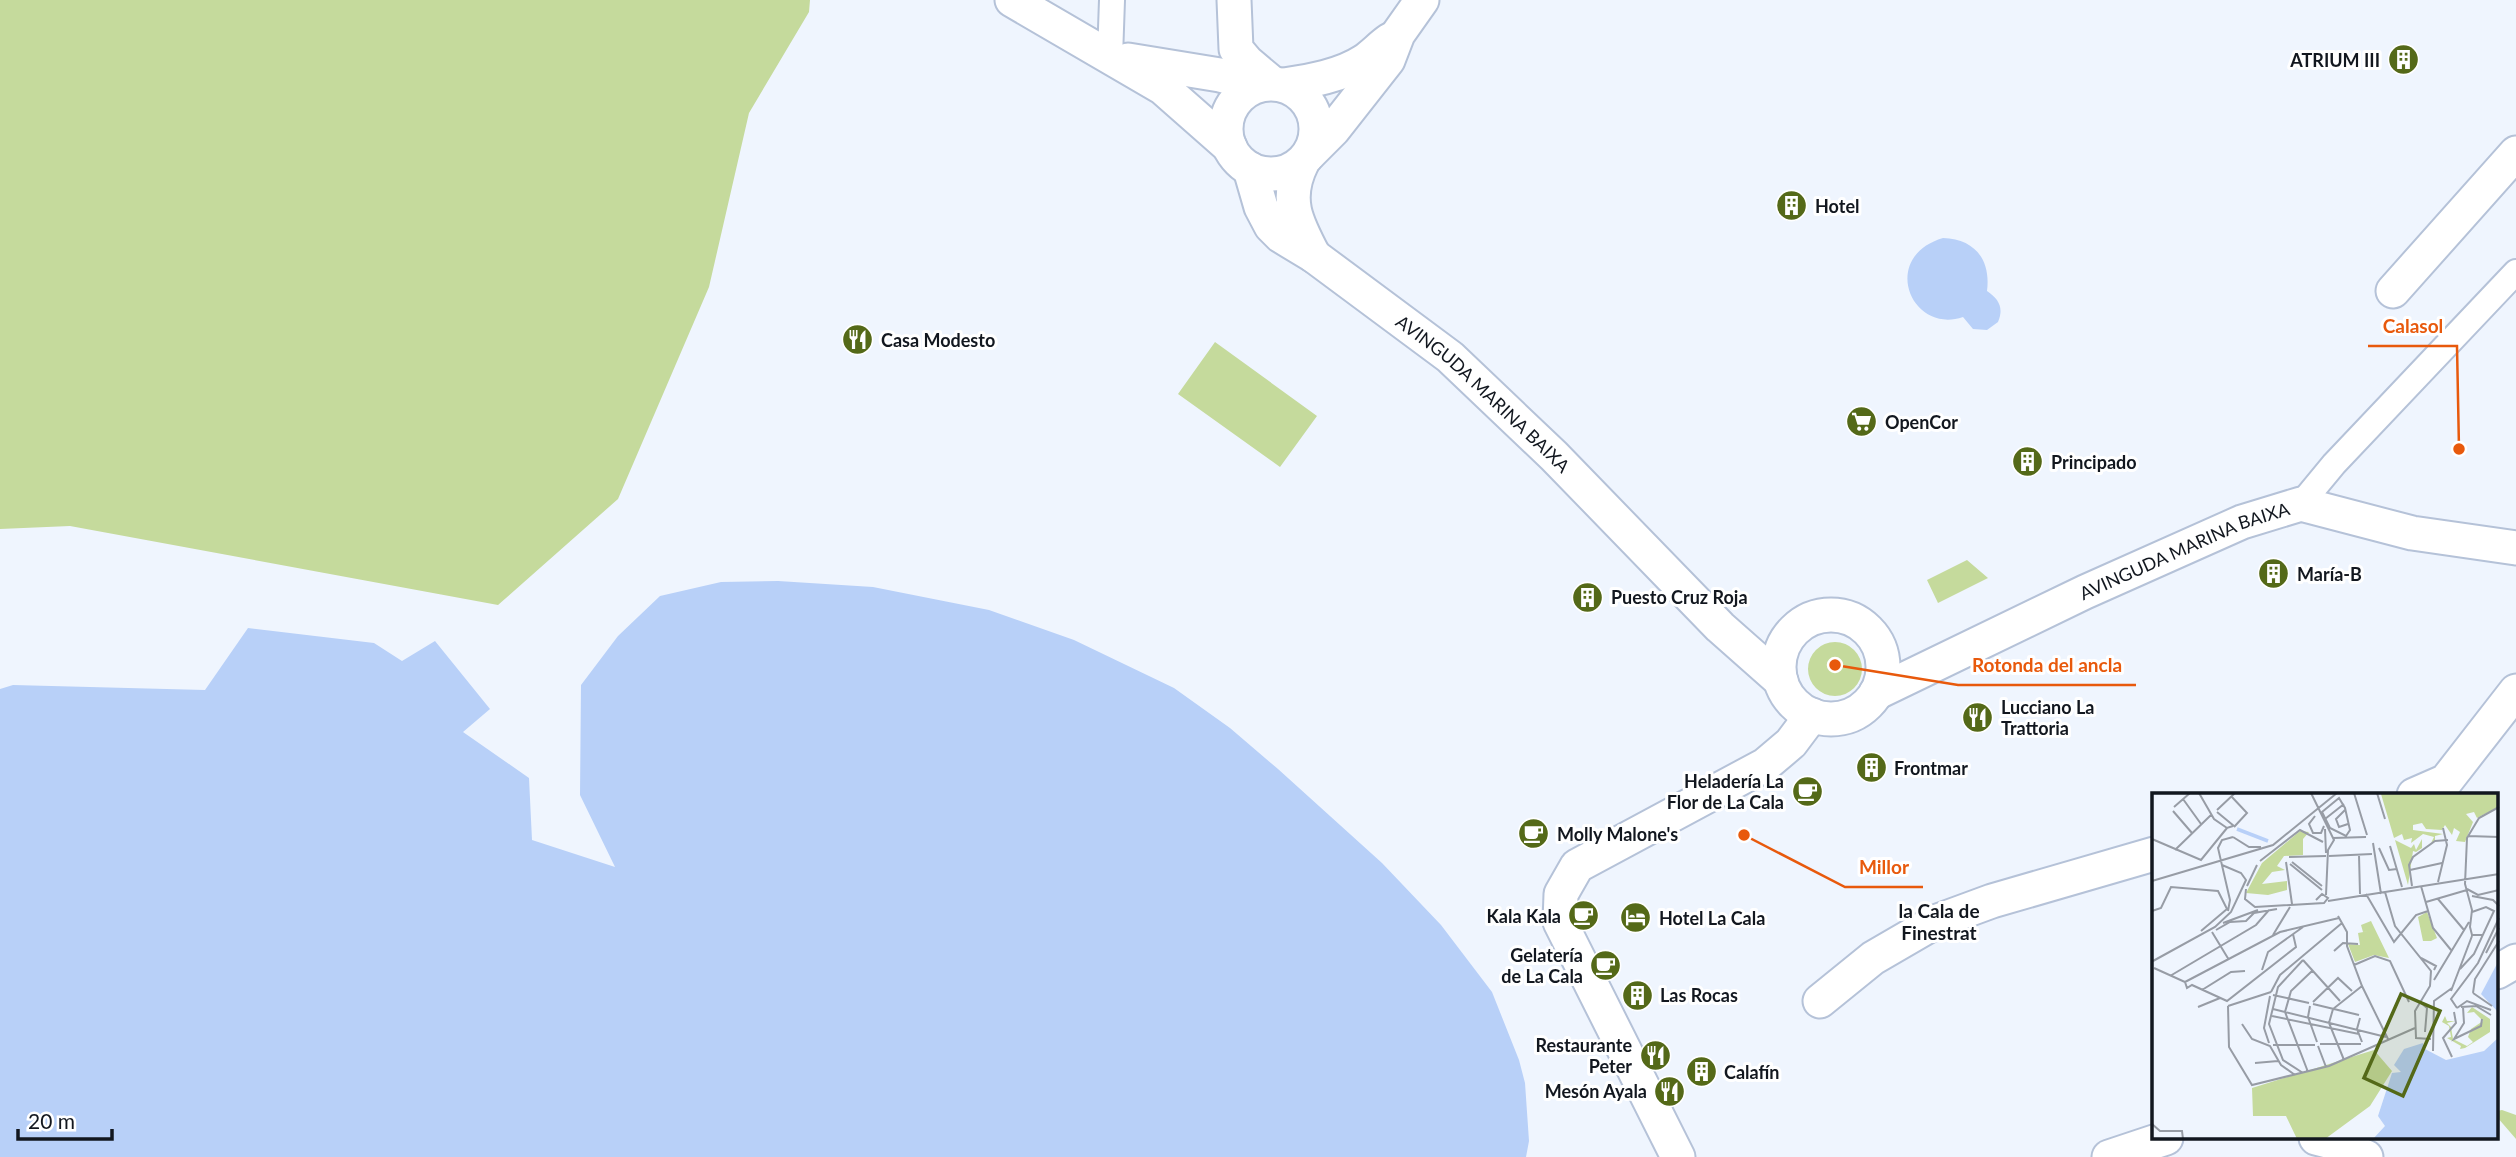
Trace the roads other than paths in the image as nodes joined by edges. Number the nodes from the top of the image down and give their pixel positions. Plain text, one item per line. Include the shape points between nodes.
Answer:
1 (1012, 0) edge
2 (1112, 0) edge
3 (1234, 0) edge
4 (1422, 0) edge
5 (1398, 34) junction
6 (1110, 57) junction
7 (1271, 84) junction
8 (2516, 153) edge
9 (1240, 158) junction
10 (1305, 158) junction
11 (1309, 246) junction
12 (2516, 272) edge
13 (2393, 291) dead end
14 (2301, 504) junction
15 (2516, 548) edge
16 (1720, 627) junction
17 (1792, 634) junction
18 (1892, 656) junction
19 (1947, 660) junction
20 (1781, 681) junction
21 (2516, 691) edge
22 (1877, 694) junction
23 (1812, 715) junction
24 (2419, 793) edge
25 (2152, 855) edge
26 (2516, 961) edge
27 (2498, 971) edge
28 (1820, 1001) dead end
29 (2160, 1140) edge
30 (2324, 1140) edge
31 (2362, 1140) edge
32 (1669, 1150) edge
33 (2109, 1157) edge
34 (2366, 1157) edge
35 (2376, 1157) edge

1 - 6 street
2 - 6 street
3 - 7 street via 1236,49
4 - 5 street
5 - 7 street via 1351,67 1312,81
5 - 10 street via 1388,60
6 - 7 street
6 - 9 street via 1163,88
7 - 9 street via 1247,90 1230,109 1226,135
7 - 10 street via 1296,91 1314,113 1315,140
8 - 13 street
9 - 10 street via 1263,174 1290,170
9 - 11 street, AVINGUDA MARINA BAIXA via 1271,226 1293,245
10 - 11 street via 1293,182 1292,198
11 - 16 street, AVINGUDA MARINA BAIXA via 1450,357 1554,456
12 - 14 street
14 - 15 street, AVINGUDA MARINA BAIXA via 2412,533
14 - 19 street, AVINGUDA MARINA BAIXA via 2242,522
16 - 17 street, AVINGUDA MARINA BAIXA via 1751,638
16 - 20 street, AVINGUDA MARINA BAIXA
17 - 18 street via 1811,620 1834,615 1849,618
17 - 20 street via 1783,648
18 - 19 street, AVINGUDA MARINA BAIXA
18 - 22 street via 1884,666
19 - 22 street, AVINGUDA MARINA BAIXA
20 - 23 street via 1798,707
21 - 24 street via 2446,782
22 - 23 street via 1841,719
23 - 32 street via 1791,743 1765,765 1577,866 1561,894 1560,922
25 - 28 street via 1935,922 1873,958
26 - 27 street
29 - 33 street
30 - 34 street
31 - 35 street

